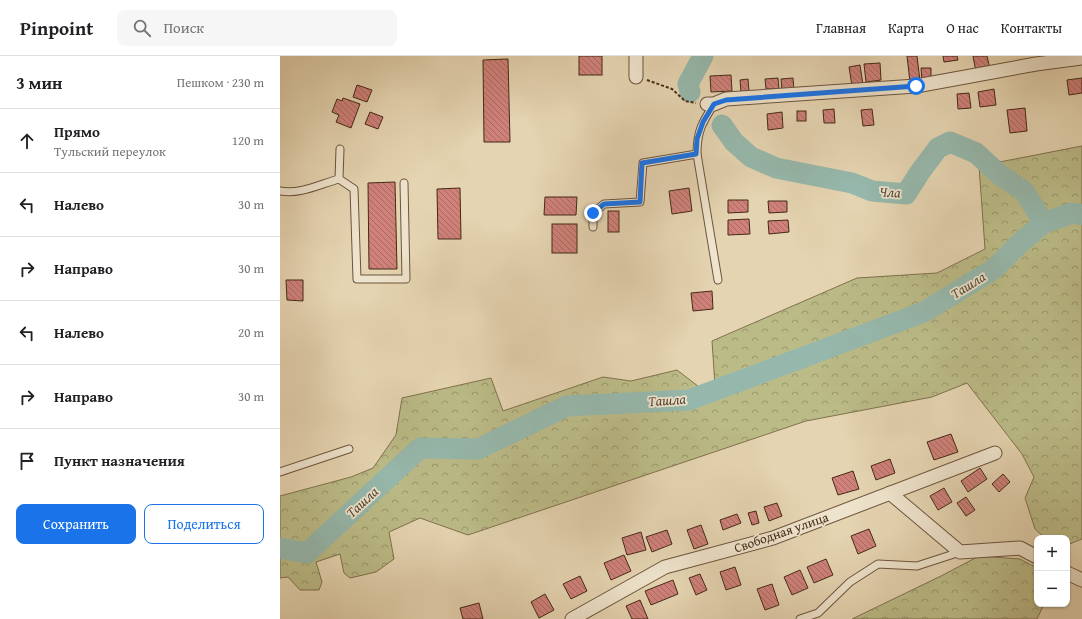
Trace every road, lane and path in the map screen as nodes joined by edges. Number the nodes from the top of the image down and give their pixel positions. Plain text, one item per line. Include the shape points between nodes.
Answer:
1 (636, 56) edge
2 (1082, 58) edge
3 (1036, 60) edge
4 (636, 77) joint
5 (710, 104) junction
6 (340, 149) dead end
7 (696, 154) junction
8 (339, 179) junction
9 (404, 183) dead end
10 (280, 191) edge
11 (593, 227) dead end
12 (718, 280) dead end
13 (349, 449) dead end
14 (995, 453) dead end
15 (280, 472) edge
16 (890, 493) junction
17 (960, 552) junction
18 (1034, 555) edge
19 (1070, 574) edge
20 (1082, 580) edge
21 (572, 619) edge
22 (800, 619) edge

1 - 4 street
2 - 3 street
3 - 5 street via 916,86 726,100
4 - 5 path via 672,88 685,101
5 - 7 lane via 697,139
6 - 8 lane
7 - 11 lane via 642,163 640,202 604,204 593,213
7 - 12 lane
8 - 9 lane via 354,189 357,279 406,279
8 - 10 lane via 295,192
13 - 15 lane
14 - 16 street, Свободная улица
16 - 17 street
16 - 21 street, Свободная улица via 773,538 665,567
17 - 18 street via 1020,548
17 - 22 lane via 917,566 878,564 850,582 818,613
19 - 20 street

